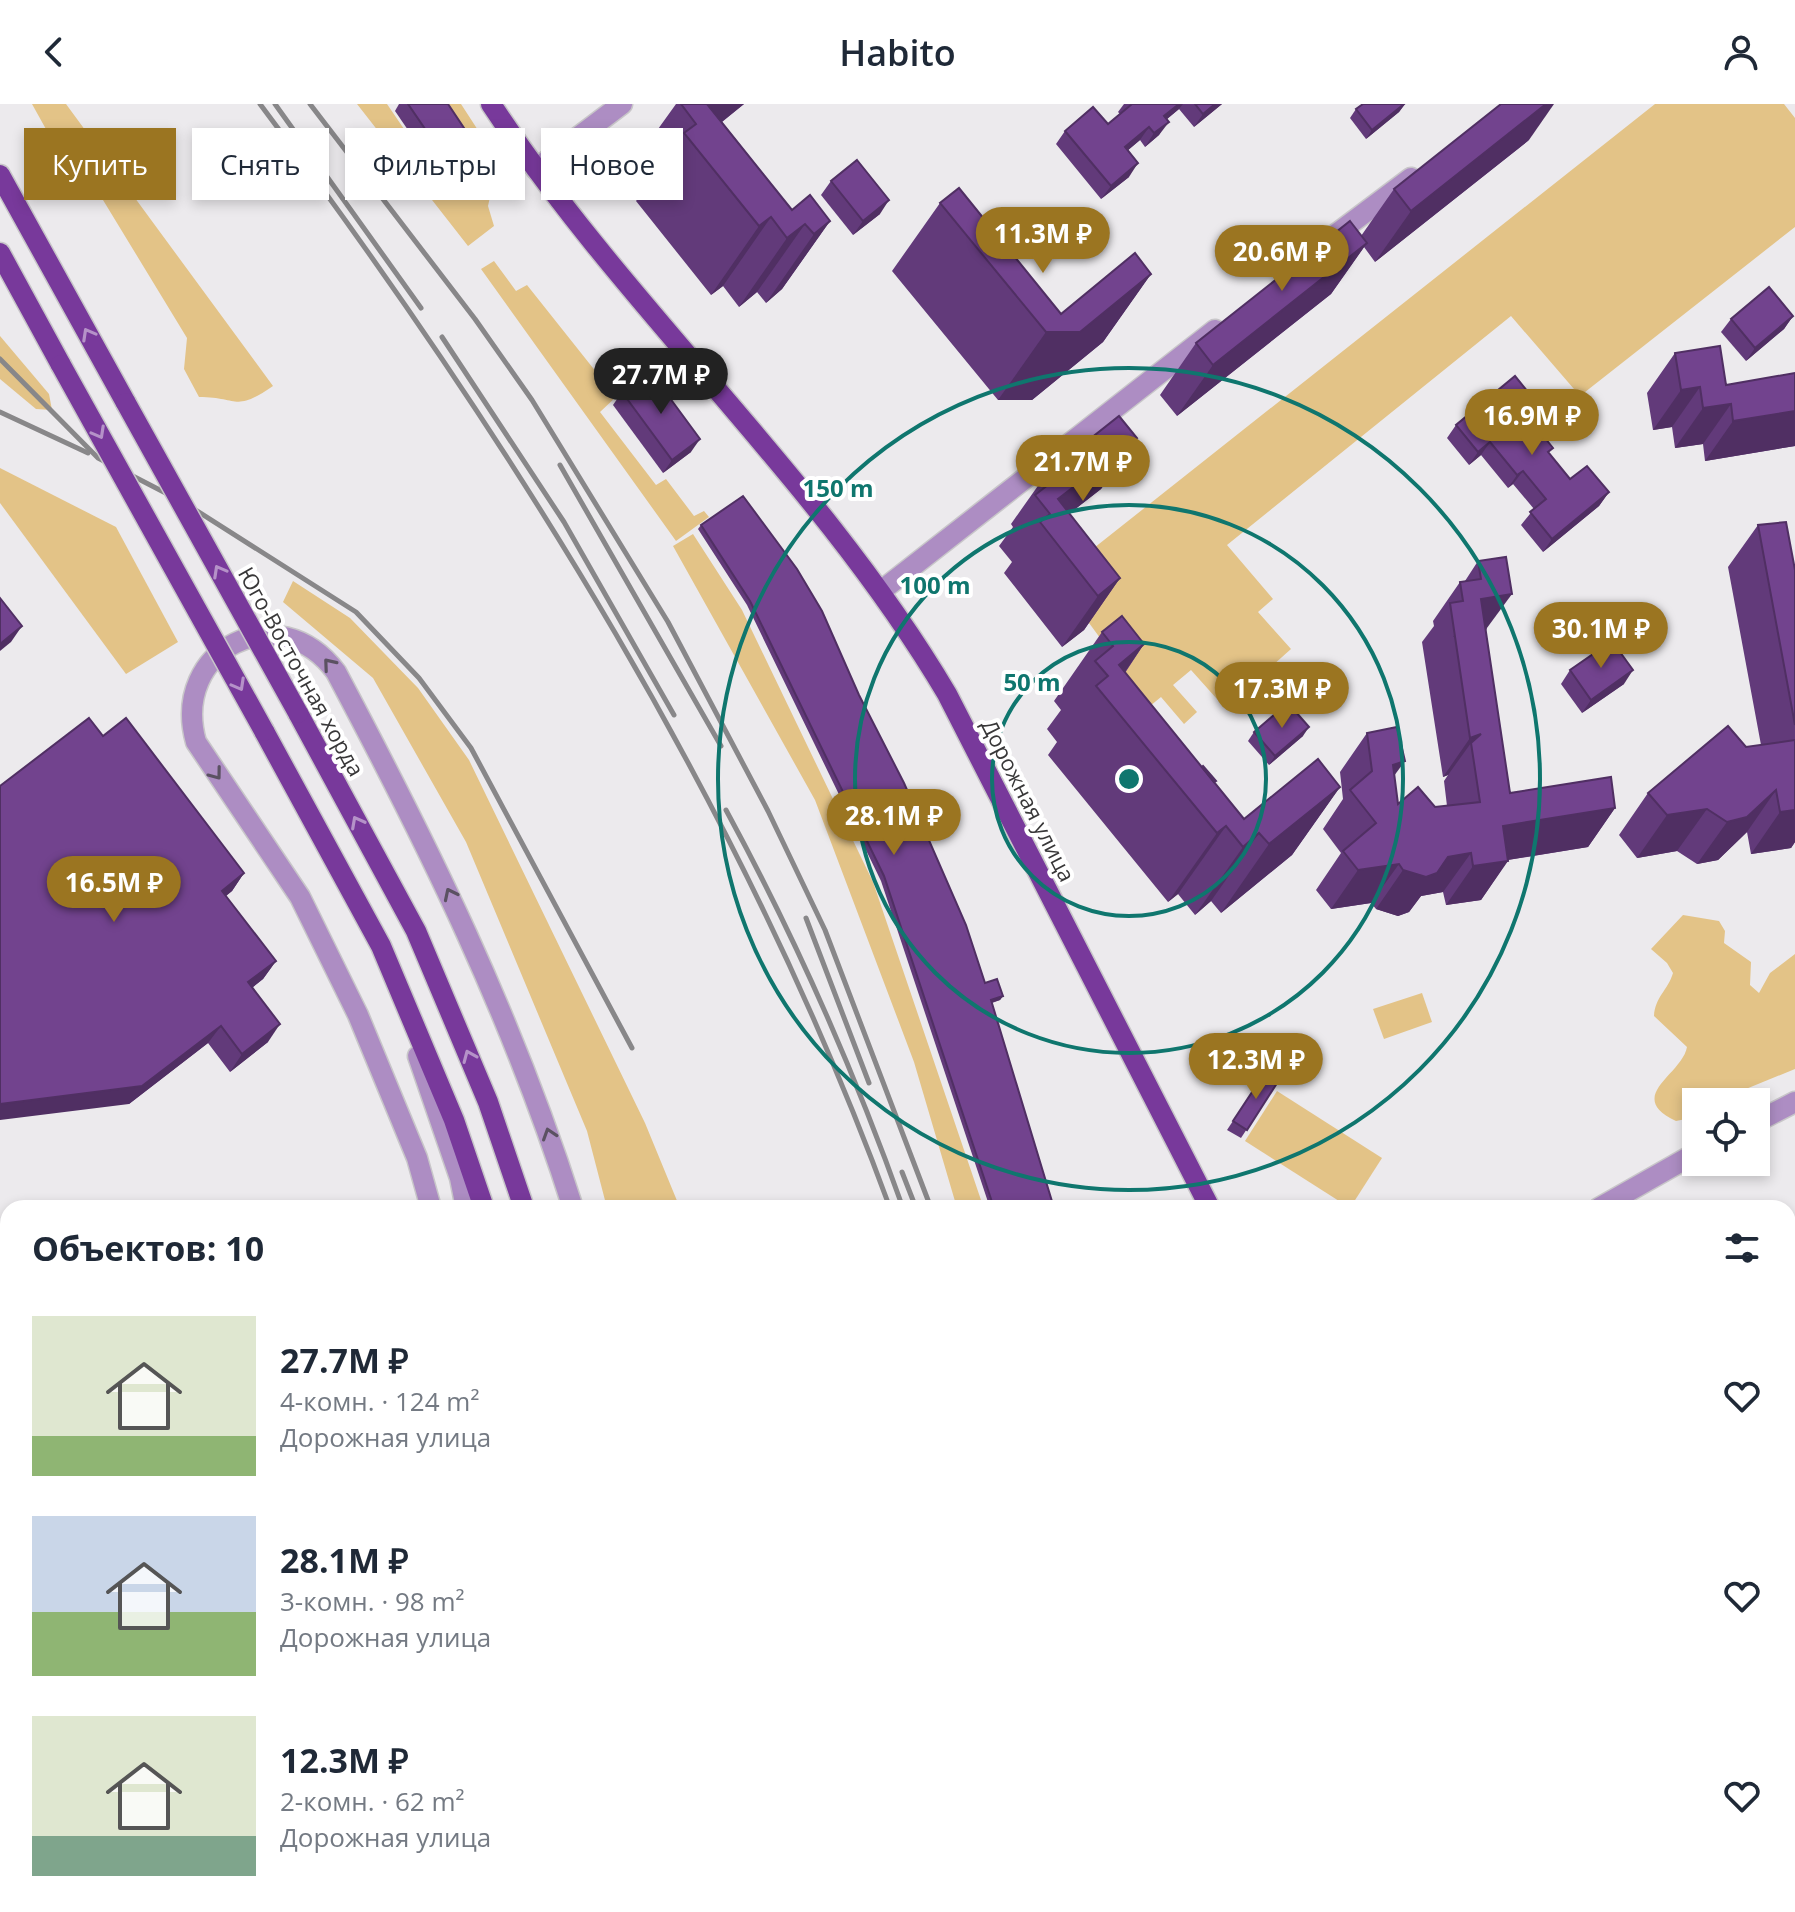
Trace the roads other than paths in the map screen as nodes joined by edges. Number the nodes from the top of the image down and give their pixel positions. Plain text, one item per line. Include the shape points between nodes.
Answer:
1 (491, 104) edge
2 (622, 104) edge
3 (1432, 163) edge
4 (536, 169) junction
5 (0, 175) edge
6 (1314, 251) edge
7 (0, 253) edge
8 (1229, 319) edge
9 (881, 591) junction
10 (381, 946) junction
11 (1795, 1102) edge
12 (1770, 1115) edge
13 (1682, 1161) edge
14 (429, 1200) edge
15 (464, 1200) edge
16 (481, 1200) edge
17 (522, 1200) edge
18 (570, 1200) edge
19 (1206, 1200) edge
20 (1613, 1200) edge

1 - 4 main road, Дорожная улица
2 - 4 street
3 - 6 street
4 - 9 main road, Дорожная улица
17 -> 5 main road, Юго-Восточная хорда, bridge via 488,1102 416,931
7 -> 10 main road, bridge
8 - 9 street
9 - 19 main road, Дорожная улица via 947,694
10 - 15 street
10 - 16 main road via 454,1120
11 - 12 street
13 - 20 street
18 -> 14 street via 539,1101 473,942 336,672 317,651 291,638 248,638 222,650 196,685 190,713 196,742 300,897 358,1015 417,1158

